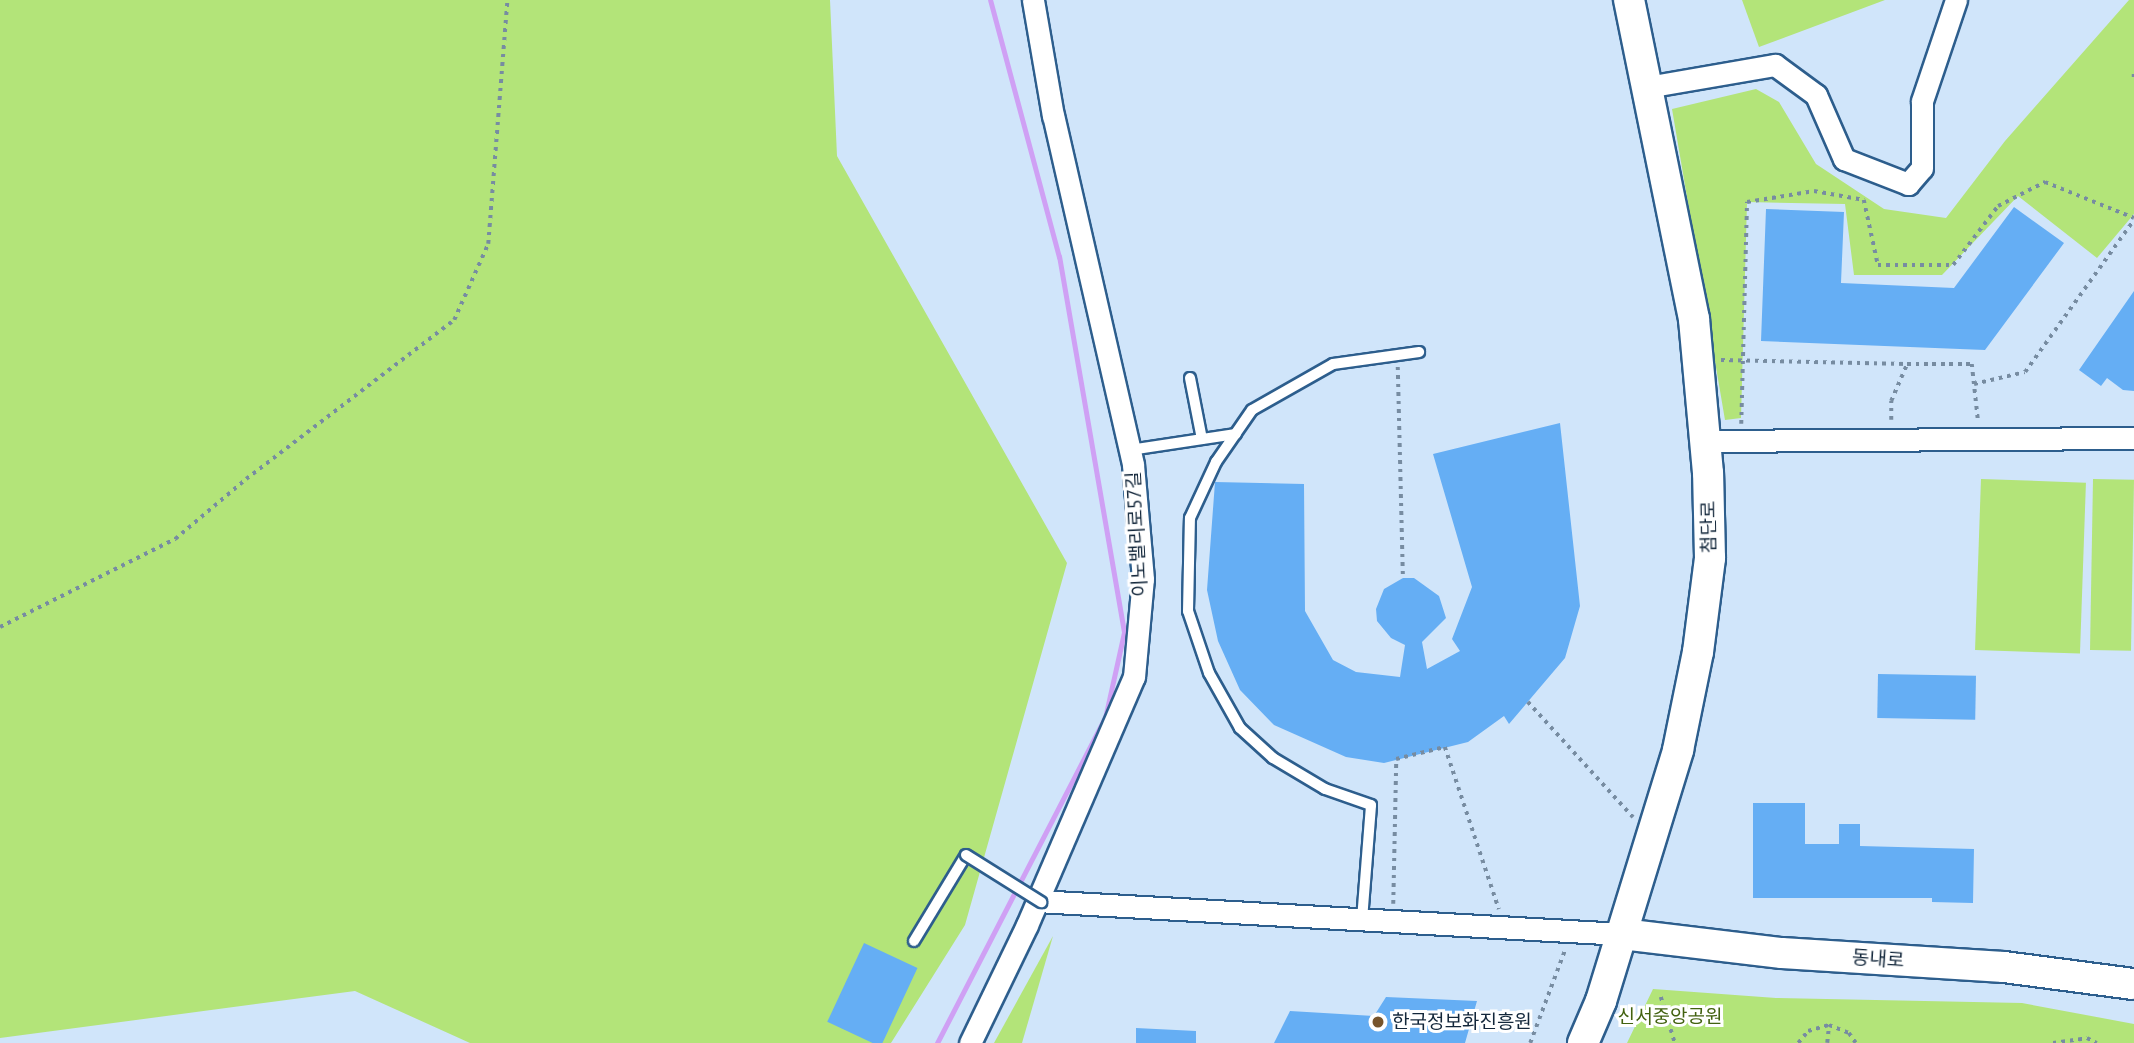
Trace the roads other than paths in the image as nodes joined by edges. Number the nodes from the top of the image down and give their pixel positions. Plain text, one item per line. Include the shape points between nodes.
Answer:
1 (1033, 0) edge
2 (1629, 0) edge
3 (1956, 0) edge
4 (1647, 87) junction
5 (1419, 352) dead end
6 (1190, 378) dead end
7 (1236, 434) junction
8 (2134, 438) edge
9 (1202, 439) junction
10 (1705, 441) junction
11 (1130, 450) junction
12 (1039, 901) junction
13 (1362, 920) junction
14 (1622, 934) junction
15 (915, 941) dead end
16 (2134, 984) edge
17 (970, 1043) edge
18 (1583, 1043) edge

1 - 11 street, 이노밸리로57길 via 1053,116
2 - 4 street, 첨단로
3 - 4 street via 1922,101 1922,168 1908,184 1844,159 1816,96 1774,65
4 - 10 street, 첨단로 via 1694,319
5 - 7 lane via 1333,364 1252,410
6 - 9 lane
7 - 9 lane
7 - 13 lane via 1216,462 1190,518 1188,611 1209,673 1240,728 1273,758 1325,789 1371,804
8 - 10 street via 1980,439 1887,429
9 - 11 lane
10 - 14 street, 첨단로 via 1710,558 1698,652 1678,750
11 - 12 street, 이노밸리로57길 via 1143,579 1134,677
12 - 13 street
12 - 15 lane, bridge via 966,855
12 - 17 street, 이노밸리로57길
13 - 14 street
14 - 16 street, 동내로 via 1782,953 2004,967
14 - 18 street, 첨단로

